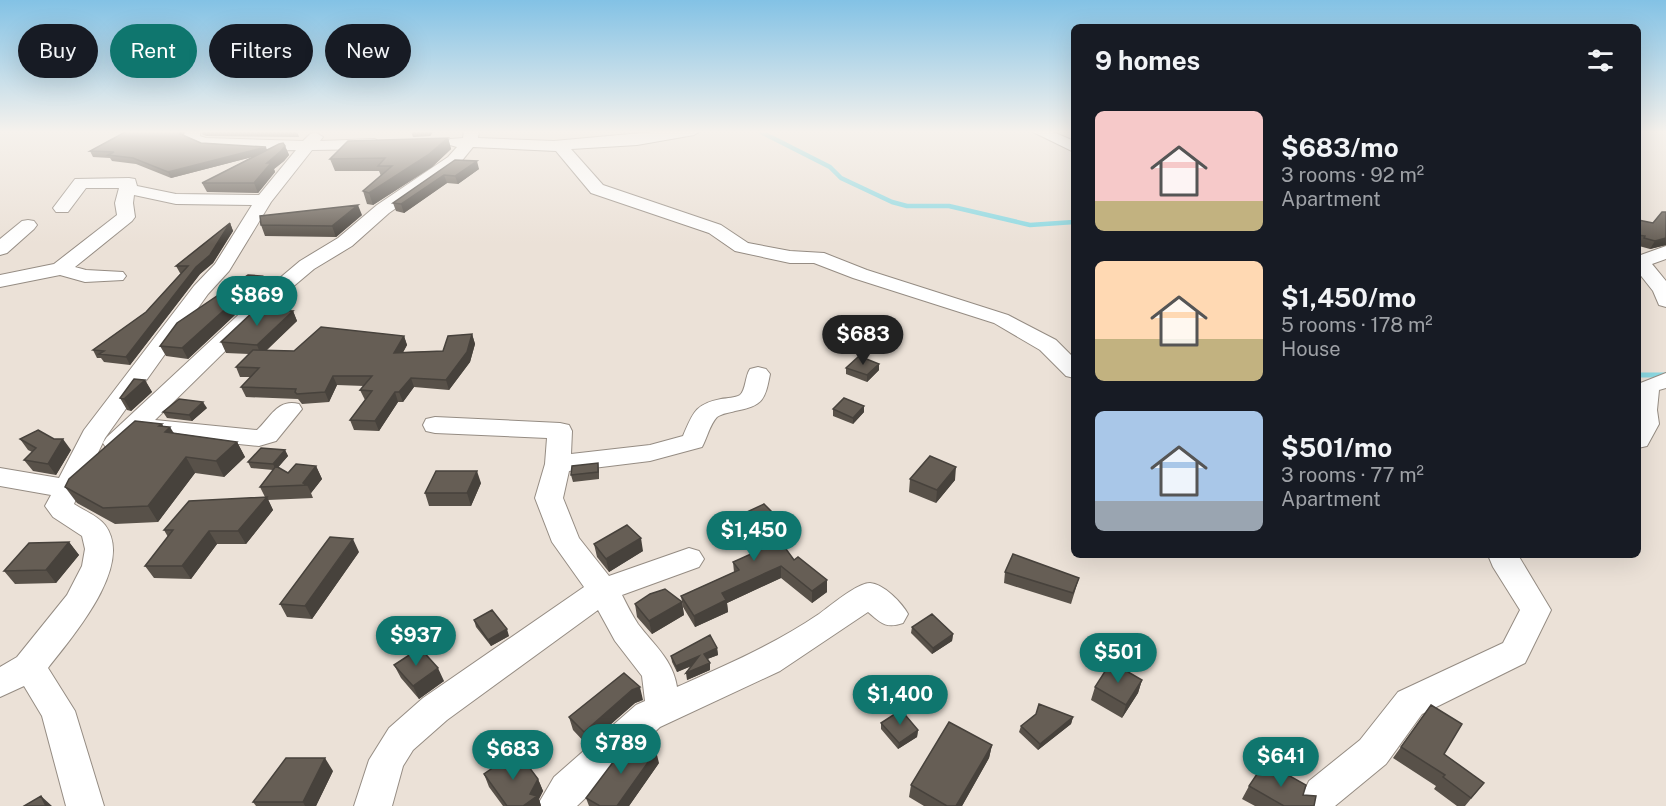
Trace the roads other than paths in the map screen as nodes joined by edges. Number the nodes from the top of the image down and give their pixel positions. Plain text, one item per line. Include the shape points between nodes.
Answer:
1 (289, 169) edge
2 (443, 169) edge
3 (579, 169) edge
4 (129, 189) junction
5 (264, 200) junction
6 (62, 208) dead end
7 (28, 225) dead end
8 (0, 249) edge
9 (1657, 255) edge
10 (60, 269) junction
11 (116, 276) dead end
12 (0, 280) edge
13 (1666, 301) edge
14 (1071, 368) edge
15 (758, 374) dead end
16 (1666, 380) edge
17 (290, 409) dead end
18 (435, 424) dead end
19 (134, 425) junction
20 (1641, 435) edge
21 (558, 464) junction
22 (0, 477) edge
23 (67, 489) junction
24 (1503, 558) edge
25 (689, 559) dead end
26 (603, 590) junction
27 (892, 614) dead end
28 (11, 675) edge
29 (663, 709) junction
30 (85, 806) edge
31 (373, 806) edge
32 (556, 806) edge
33 (1316, 806) edge

1 - 5 street
2 - 19 street via 392,203 345,242 307,265
3 - 14 street via 597,189 715,229 742,247 765,254 818,257 1001,319 1048,345
4 - 5 street via 176,199
4 - 6 street via 125,182 86,182 77,186
4 - 10 street via 124,203 126,217
5 - 23 street via 222,267 93,436
7 - 8 street
9 - 13 street via 1642,264 1663,290
10 - 11 street via 85,276
10 - 12 street
15 - 21 street via 754,395 746,402 715,408 705,415 693,441 650,453
16 - 20 street via 1648,386 1647,424
17 - 19 street via 267,435 259,438
18 - 21 street via 560,431
19 - 23 street
21 - 26 street via 549,498 566,542
22 - 23 street
23 - 28 street via 59,506 96,533 100,548 95,572 56,634
24 - 33 street via 1536,610 1514,653 1410,703 1373,752 1322,793
25 - 26 street
26 - 29 street via 626,632 658,672
26 - 31 street via 435,709 401,739 387,759
27 - 29 street via 869,595 768,661
28 - 30 street via 58,711
29 - 32 street via 648,716 612,747 567,789

